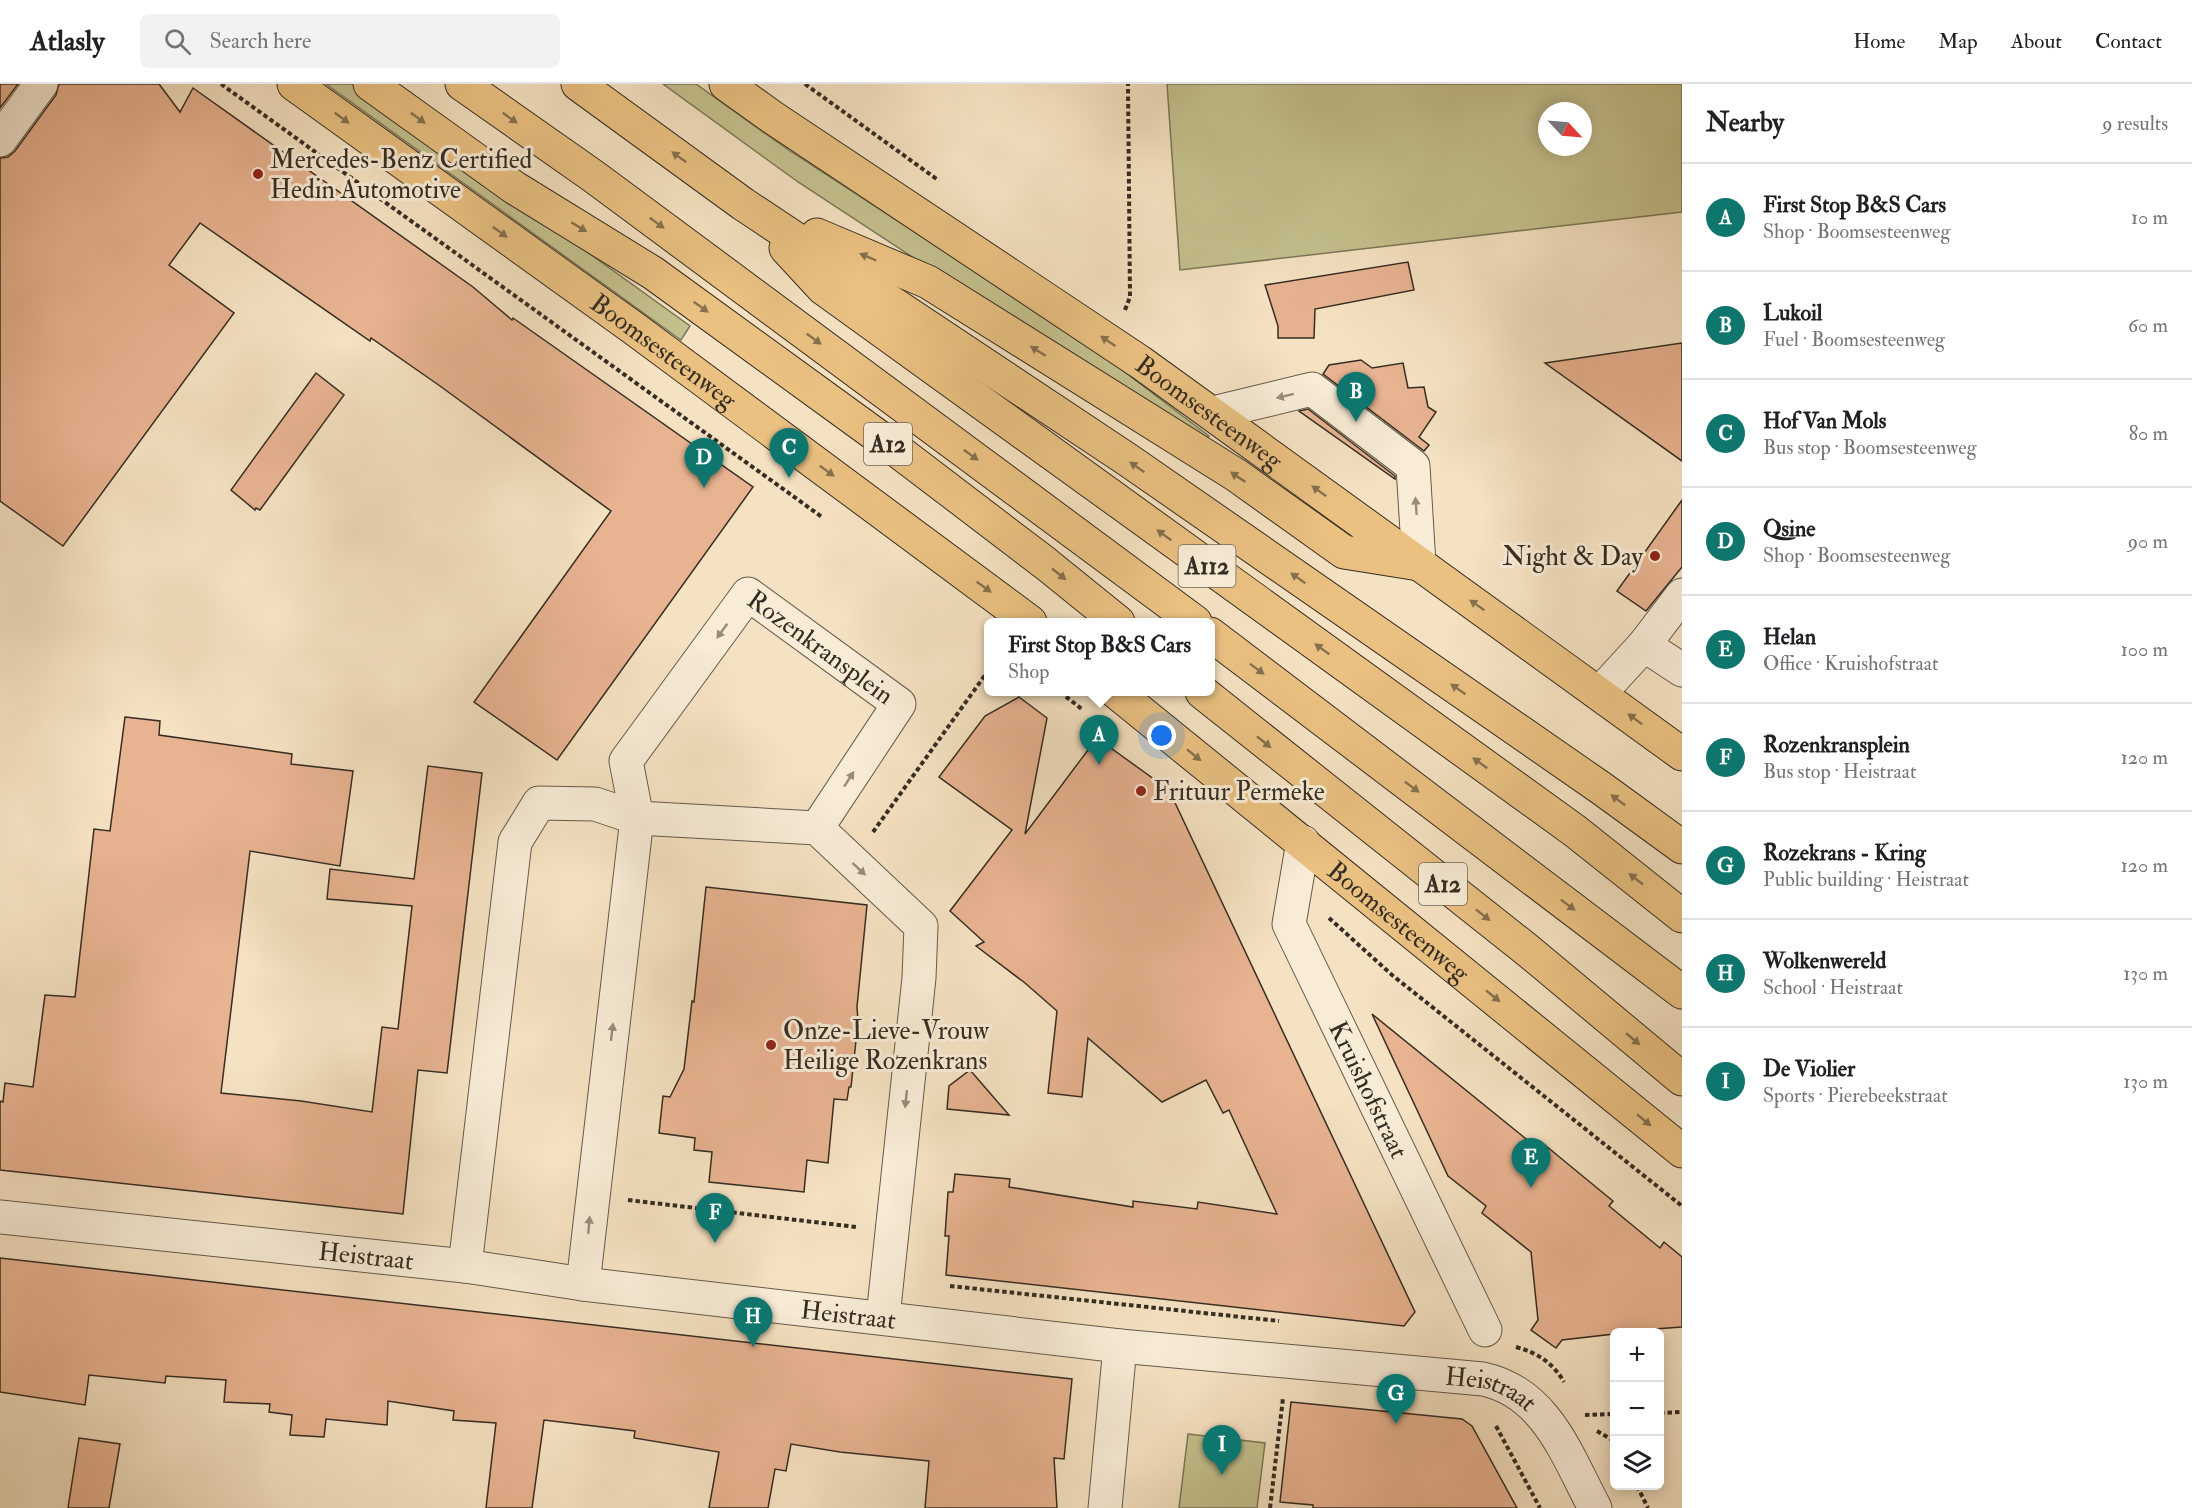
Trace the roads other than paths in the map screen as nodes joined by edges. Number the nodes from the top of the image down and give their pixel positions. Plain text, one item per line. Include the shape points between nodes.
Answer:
1 (40, 84) edge
2 (294, 84) edge
3 (370, 84) edge
4 (462, 84) edge
5 (578, 84) edge
6 (726, 84) edge
7 (0, 140) edge
8 (593, 176) junction
9 (743, 204) junction
10 (653, 273) junction
11 (1213, 413) junction
12 (1419, 564) junction
13 (1025, 618) edge
14 (1113, 618) edge
15 (1190, 618) edge
16 (1670, 623) edge
17 (1215, 638) edge
18 (1682, 670) edge
19 (1600, 693) junction
20 (1121, 696) edge
21 (1207, 696) edge
22 (1681, 752) edge
23 (637, 818) junction
24 (817, 828) junction
25 (1303, 842) junction
26 (1682, 847) edge
27 (1682, 916) edge
28 (1682, 992) edge
29 (1682, 1079) edge
30 (1682, 1151) edge
31 (0, 1217) edge
32 (465, 1266) junction
33 (583, 1284) junction
34 (883, 1317) junction
35 (1485, 1330) dead end
36 (1120, 1346) junction
37 (1105, 1508) edge
38 (1595, 1508) edge

1 - 7 street
2 -> 13 main road, Boomsesteenweg via 632,327
3 -> 10 main road via 515,188
4 -> 8 main road, A12
9 -> 5 main road
11 -> 6 main road, Boomsesteenweg
8 - 10 main road, A12
8 -> 15 main road, A112
12 -> 9 main road via 1344,552 1236,475 928,282
26 -> 9 main road via 1128,460
27 -> 9 main road, A112 via 1575,831 823,288
10 -> 14 main road, A12 via 894,448
12 -> 11 main road, Boomsesteenweg
12 -> 11 street via 1413,466 1311,389
19 -> 12 main road, Boomsesteenweg
16 - 18 street
16 - 19 street
17 -> 28 main road
22 -> 19 main road, Boomsesteenweg
20 -> 25 main road, Boomsesteenweg
21 -> 29 main road, A12 via 1526,949
23 - 24 street
24 -> 23 street, Rozenkransplein via 899,704 748,594 626,761
23 - 32 street via 595,804 539,803 515,842
33 -> 23 street, Rozenkransplein
24 -> 34 street via 921,926 919,978
25 -> 30 main road, Boomsesteenweg
25 - 35 street, Kruishofstraat via 1289,924
31 - 32 street, Heistraat
32 - 33 street, Heistraat
33 - 34 street, Heistraat
34 - 36 street, Heistraat
36 - 37 street
36 - 38 street, Heistraat via 1500,1383 1520,1394 1554,1429

